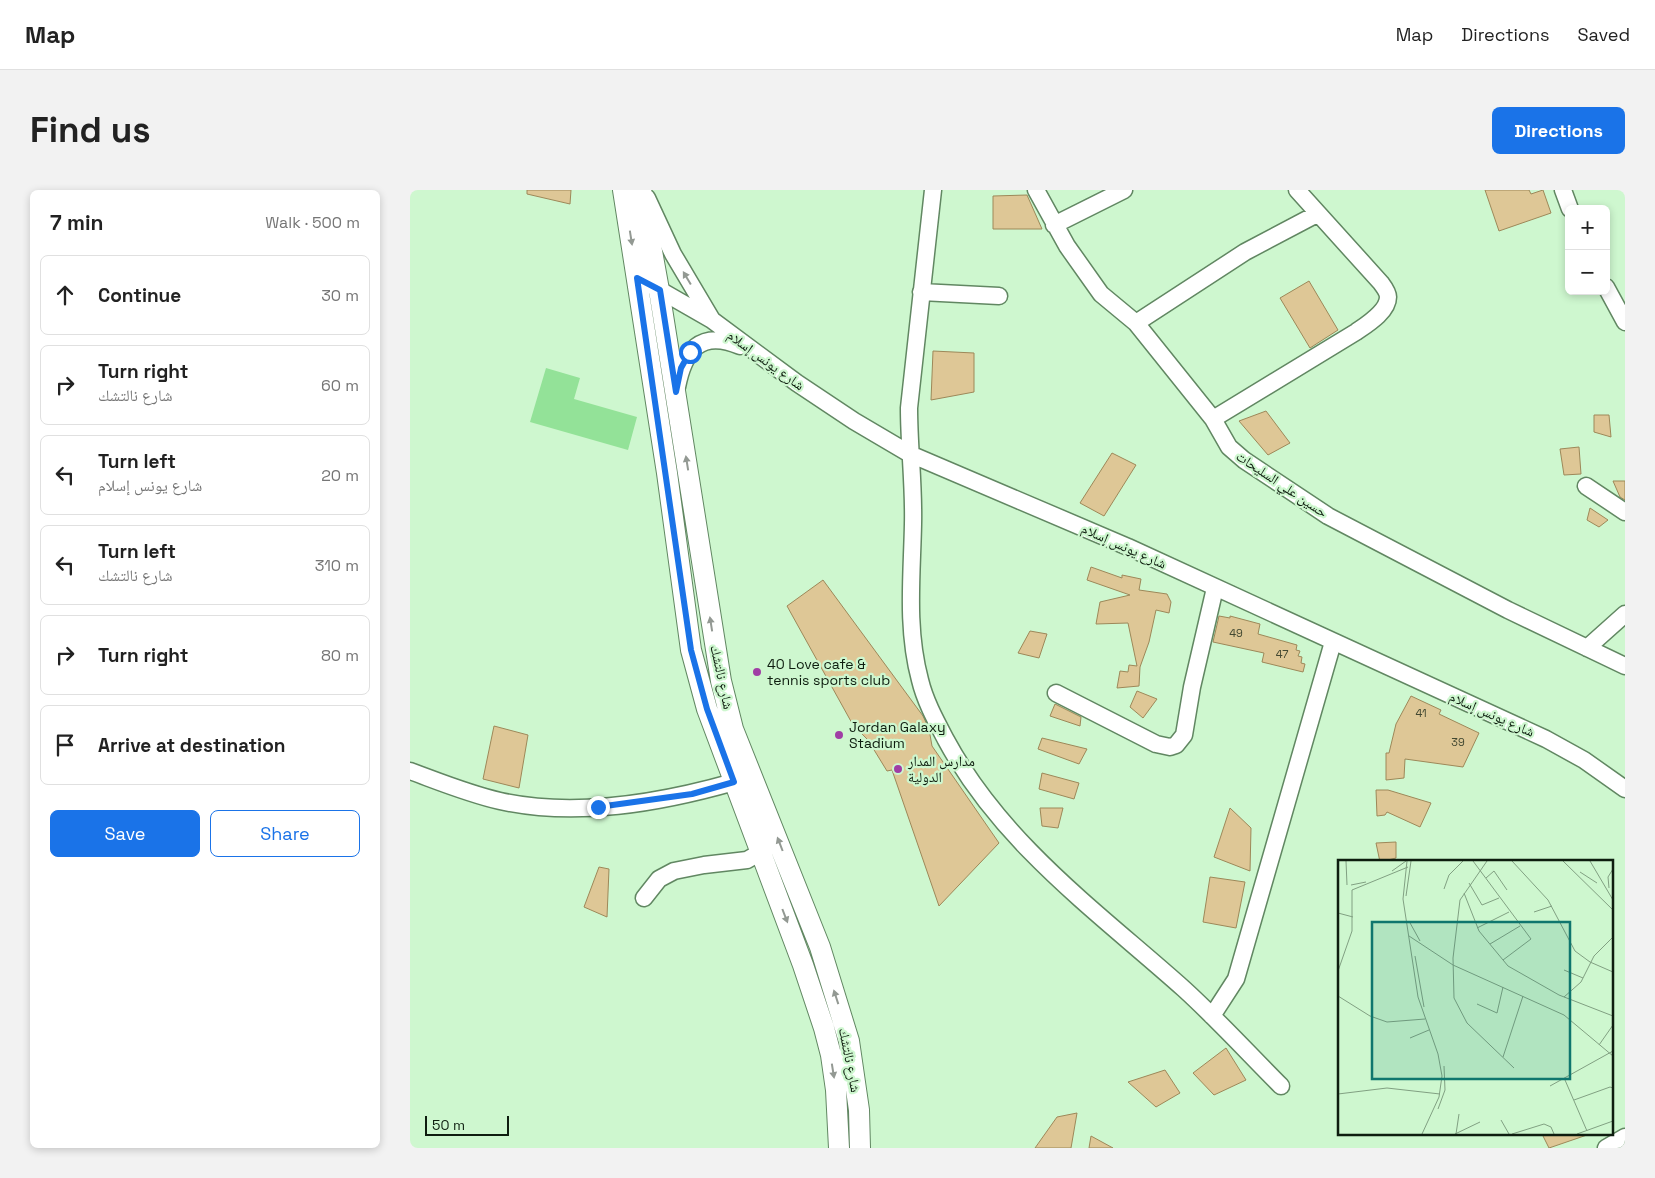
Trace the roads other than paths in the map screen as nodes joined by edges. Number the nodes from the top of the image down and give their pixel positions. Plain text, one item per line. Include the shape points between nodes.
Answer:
1 (623, 190) edge
2 (642, 190) edge
3 (933, 190) edge
4 (1036, 190) edge
5 (1124, 190) edge
6 (1297, 190) edge
7 (1563, 190) edge
8 (1569, 205) edge
9 (1317, 214) junction
10 (1054, 225) junction
11 (637, 278) junction
12 (660, 290) junction
13 (922, 292) junction
14 (1610, 294) edge
15 (1000, 296) dead end
16 (712, 320) junction
17 (1625, 322) edge
18 (1136, 324) junction
19 (749, 349) junction
20 (676, 392) junction
21 (1213, 419) junction
22 (910, 454) junction
23 (1586, 486) dead end
24 (1625, 512) edge
25 (1215, 588) junction
26 (1625, 614) edge
27 (1333, 642) junction
28 (1587, 648) junction
29 (1625, 666) edge
30 (1056, 693) dead end
31 (410, 771) edge
32 (734, 782) junction
33 (1625, 789) edge
34 (761, 852) junction
35 (644, 898) dead end
36 (1212, 1016) junction
37 (1281, 1086) dead end
38 (1625, 1137) edge
39 (839, 1148) edge
40 (860, 1148) edge
41 (1606, 1148) edge

1 -> 11 main road, شارع نالتشك
2 - 12 main road, شارع نالتشك
16 -> 2 street via 673,254
3 - 13 street
4 - 10 street, حسين علي السليحات
5 - 10 street
6 - 9 street
7 - 8 street
9 - 18 street via 1245,252
9 - 21 street via 1381,282 1388,297 1385,305 1356,332
10 - 18 street, حسين علي السليحات via 1101,294
11 - 12 street, شارع يونس إسلام
11 - 32 main road, شارع نالتشك via 691,650 707,709
12 - 16 street, شارع يونس إسلام
12 - 20 main road, شارع نالتشك
13 - 15 street
13 - 22 street via 909,408
14 - 17 street
16 - 19 street, شارع يونس إسلام
18 - 21 street, حسين علي السليحات
19 - 20 street via 720,340 702,343 684,359
19 - 22 street, شارع يونس إسلام via 854,422
40 -> 20 main road, شارع نالتشك via 859,1110 849,1041 816,938 733,729 721,681
21 - 28 street, حسين علي السليحات via 1229,447 1304,502 1501,607
22 - 25 street, شارع يونس إسلام via 1065,519
22 - 36 street via 913,524 910,618 920,681 933,716 966,774 1037,860
23 - 24 street
25 - 27 street, شارع يونس إسلام
25 - 30 street via 1184,735 1176,745 1156,744
26 - 28 street
27 - 33 street, شارع يونس إسلام via 1546,739 1584,760
27 - 36 street via 1236,979
28 - 29 street, حسين علي السليحات
31 - 32 street via 500,801 564,809 692,794
32 - 34 main road, شارع نالتشك
34 - 35 street via 747,860 674,871 659,879
34 -> 39 main road, شارع نالتشك via 806,973 831,1055
36 - 37 street
38 - 41 street

